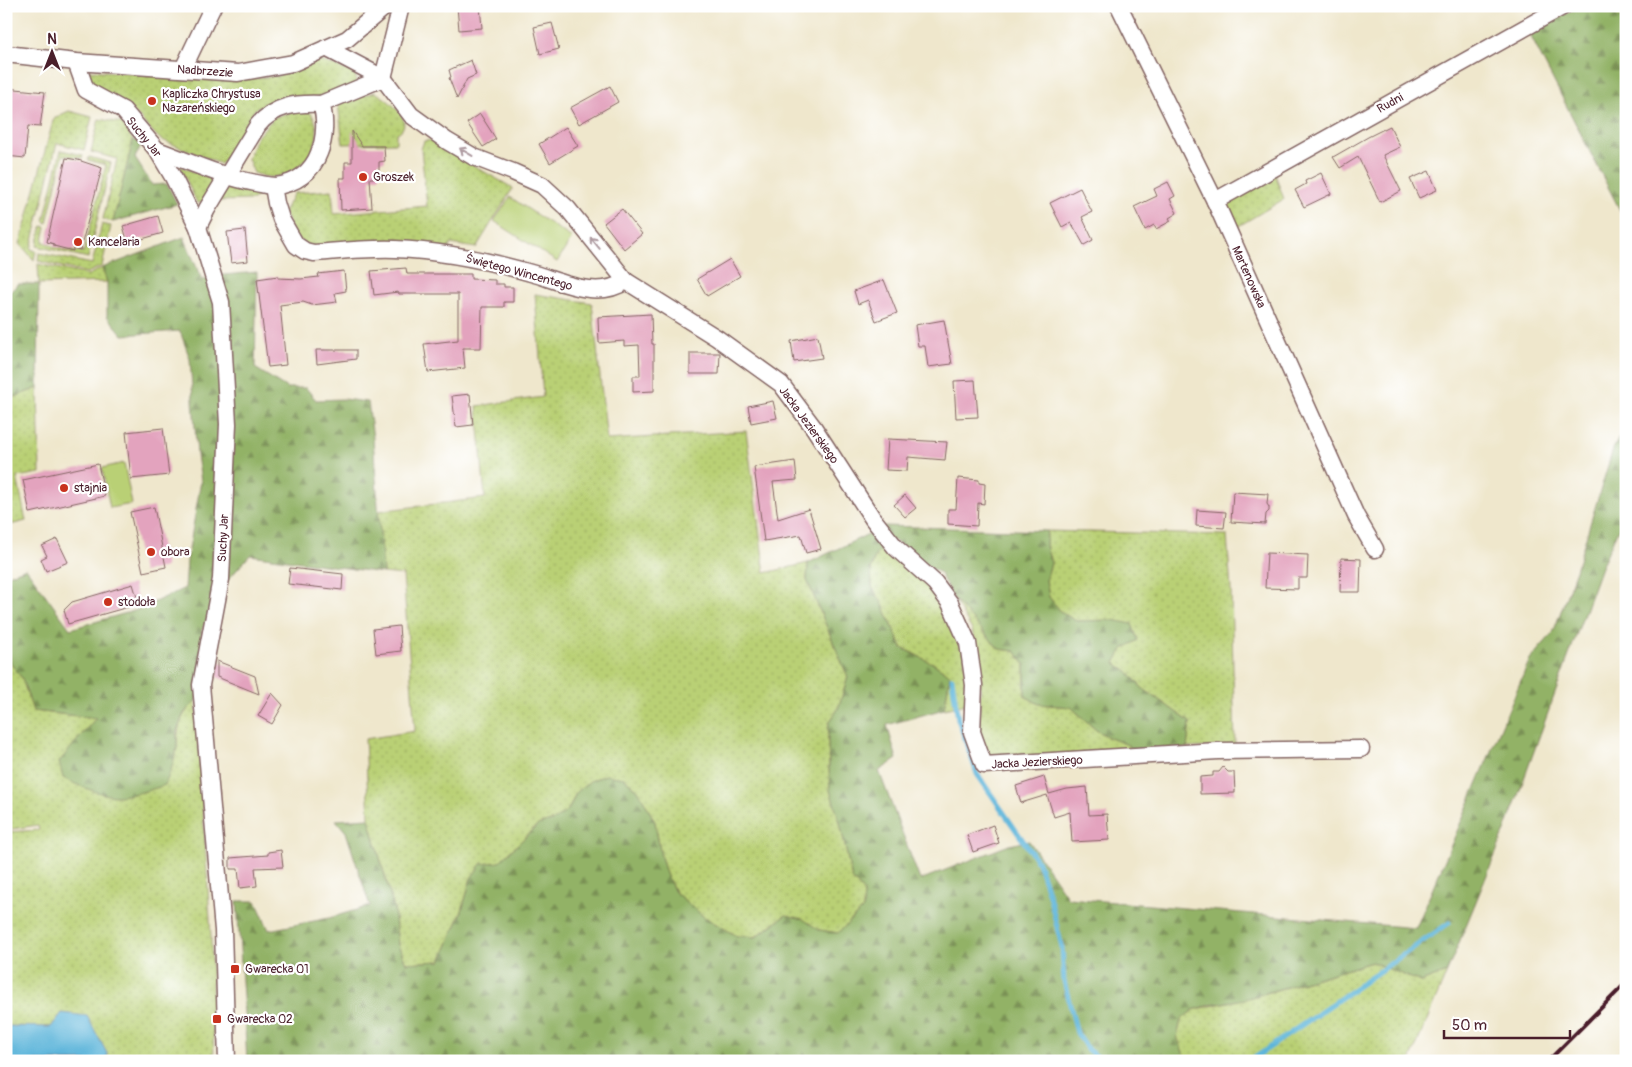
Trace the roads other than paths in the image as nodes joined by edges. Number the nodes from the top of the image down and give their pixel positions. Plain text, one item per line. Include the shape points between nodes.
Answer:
1 (212, 6) edge
2 (386, 6) edge
3 (401, 6) edge
4 (1119, 6) edge
5 (1564, 6) edge
6 (326, 48) junction
7 (6, 54) edge
8 (76, 62) junction
9 (183, 69) junction
10 (383, 78) junction
11 (321, 104) junction
12 (157, 150) junction
13 (227, 176) junction
14 (273, 186) junction
15 (1215, 201) junction
16 (198, 227) junction
17 (626, 281) junction
18 (1375, 550) dead end
19 (1361, 749) dead end
20 (227, 1061) edge

1 - 9 street
2 - 6 street, Nadbrzezie via 347,39
3 - 10 street
4 - 15 street, Martenowska
5 - 15 street, Rudni
6 - 9 street, Nadbrzezie via 293,63 238,73
6 - 10 street
7 - 8 street, Nadbrzezie
8 - 9 street, Nadbrzezie
8 - 12 street, Suchy Jar via 86,90 123,110
10 - 11 street
17 -> 10 street via 568,209 542,185 474,157 448,141 411,115
11 - 13 street via 284,107 264,117
11 - 14 street via 324,113 322,147 314,165 296,180
12 - 13 street
12 - 16 street, Suchy Jar
13 - 14 street
13 - 16 street
14 - 17 street, Świętego Wincentego via 281,220 296,245 304,251 394,249 468,256 578,288 609,289
15 - 18 street, Martenowska via 1356,516
16 - 20 street, Suchy Jar via 221,302 228,424 221,579 201,685 223,930
17 - 19 street, Jacka Jezierskiego via 717,338 780,384 814,428 873,519 896,548 935,583 950,603 968,643 974,685 972,732 984,765 1218,751

